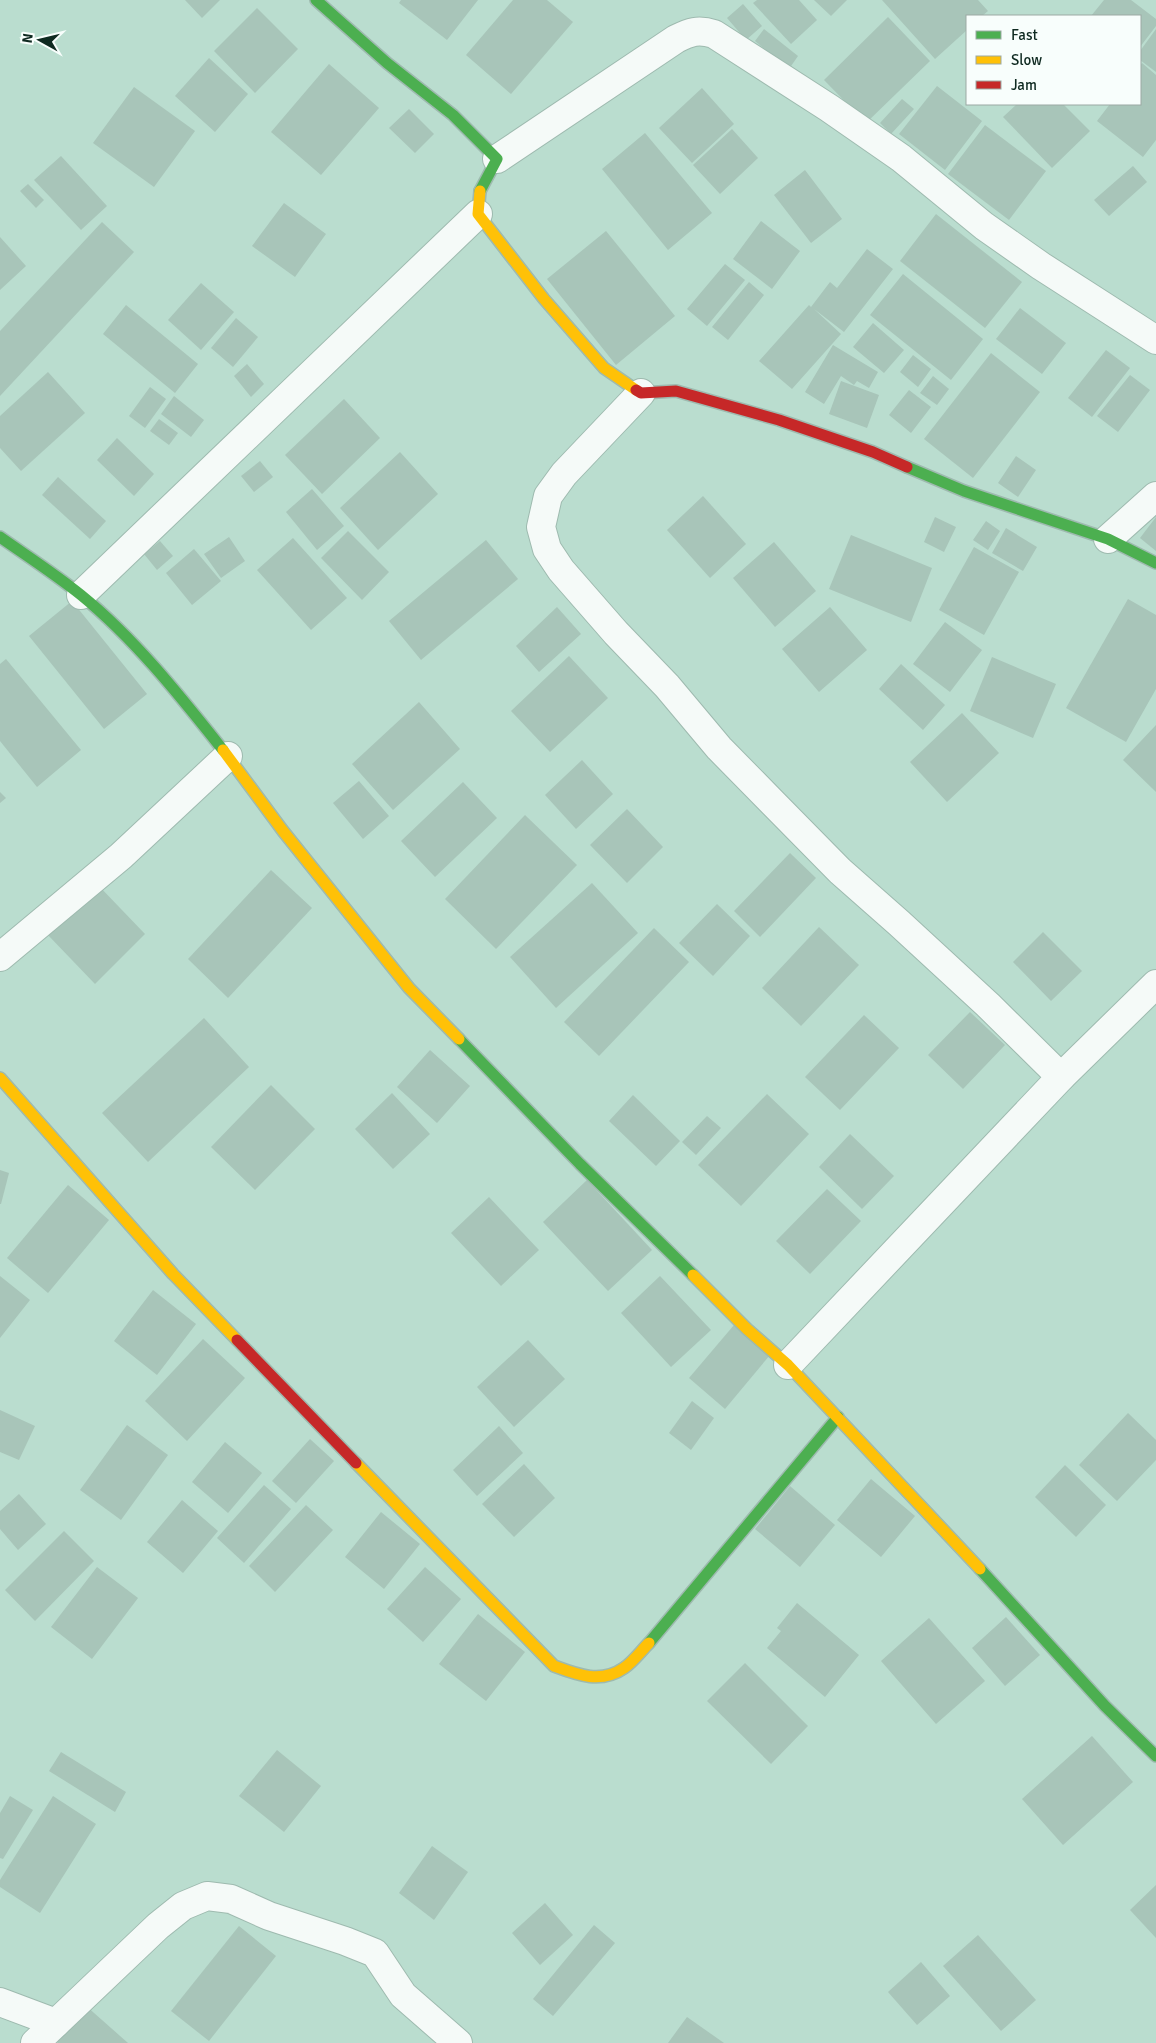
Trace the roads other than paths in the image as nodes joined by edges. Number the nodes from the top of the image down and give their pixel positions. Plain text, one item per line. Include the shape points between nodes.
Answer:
1 (316, 0) edge
2 (497, 159) junction
3 (478, 214) junction
4 (1156, 340) edge
5 (641, 393) junction
6 (1156, 496) edge
7 (0, 537) edge
8 (1108, 539) junction
9 (1156, 563) edge
10 (81, 595) junction
11 (228, 756) junction
12 (0, 957) edge
13 (1156, 984) edge
14 (1061, 1077) junction
15 (0, 1078) edge
16 (788, 1366) junction
17 (838, 1417) junction
18 (1156, 1756) edge
19 (0, 2002) edge
20 (56, 2024) junction
21 (35, 2043) edge
22 (458, 2043) edge

1 - 2 street via 453,114
2 - 3 street via 480,189
2 - 4 street via 676,40 691,31 708,32 829,108 901,158 984,226
3 - 5 street via 544,299 604,368
3 - 10 street
5 - 8 street via 676,391 779,420 873,452 964,491
5 - 14 street via 564,474 548,496 541,527 547,549 616,633 667,686 719,748 840,872 988,1005
6 - 8 street
7 - 10 street
8 - 9 street
10 - 11 street via 127,638
11 - 12 street via 120,856
11 - 16 street via 408,988 580,1164
13 - 14 street
14 - 16 street
15 - 17 street via 173,1274 554,1666 576,1674 604,1678 625,1668 661,1630
16 - 17 street
17 - 18 street via 1105,1706
19 - 20 street
20 - 21 street
20 - 22 street via 158,1926 183,1906 207,1896 231,1900 374,1953 403,1995

